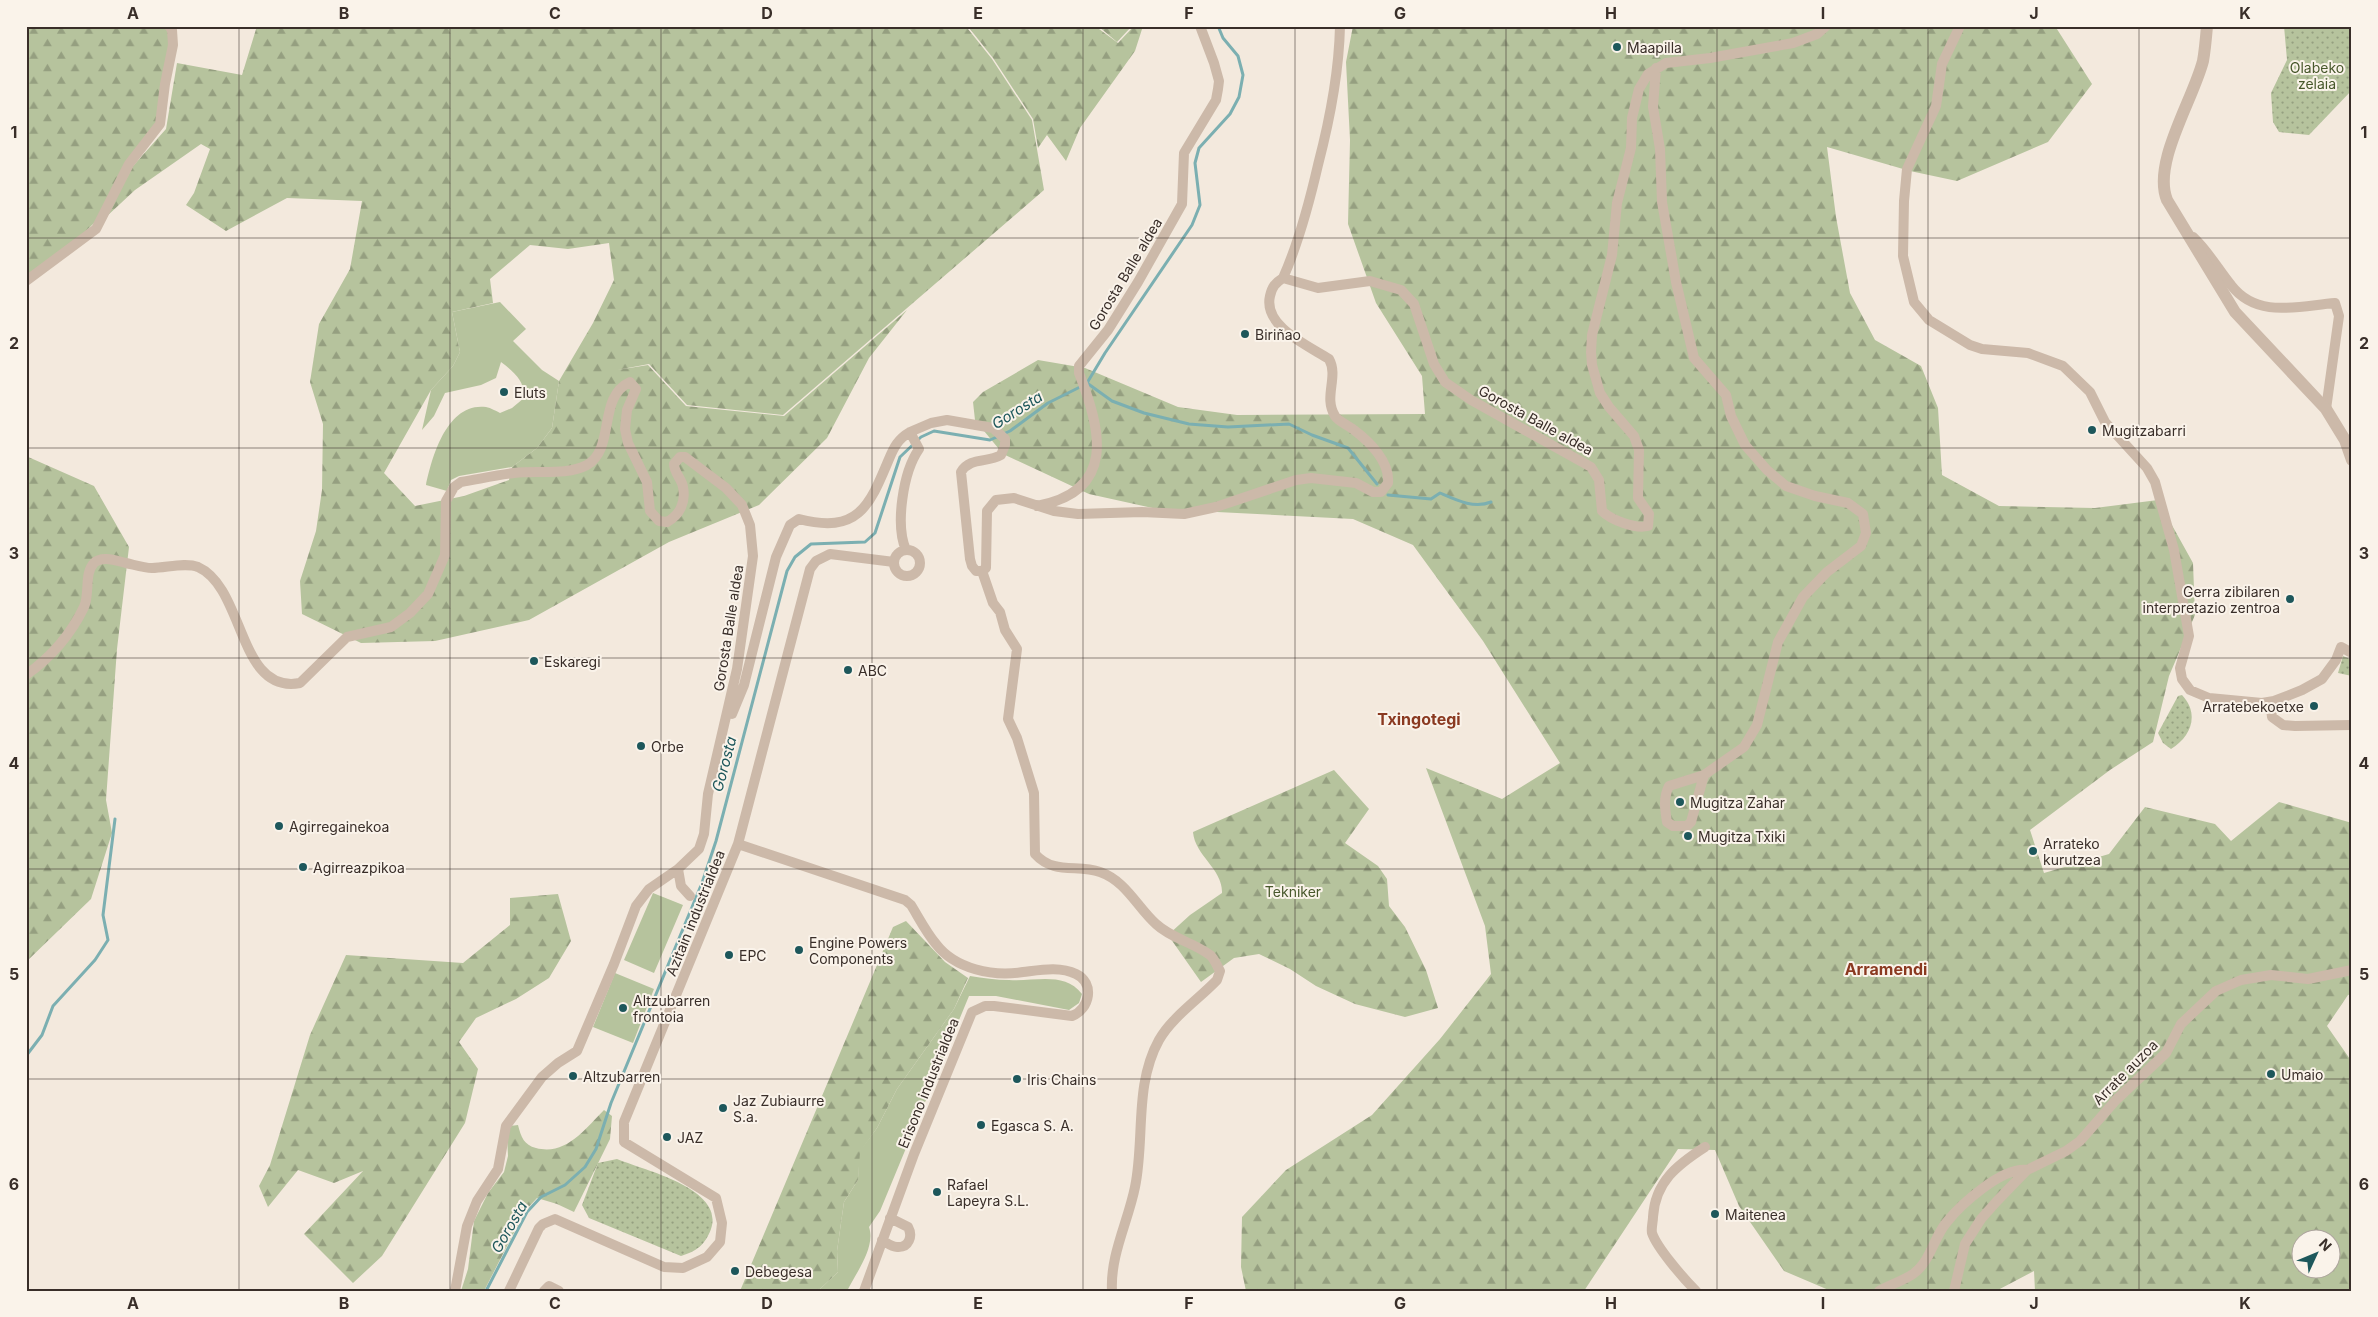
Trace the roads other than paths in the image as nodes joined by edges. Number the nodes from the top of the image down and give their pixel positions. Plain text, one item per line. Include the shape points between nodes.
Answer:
1 (169, 26) edge
2 (1200, 26) edge
3 (1340, 26) edge
4 (1826, 26) edge
5 (1960, 26) edge
6 (2207, 26) edge
7 (1656, 68) junction
8 (2188, 233) junction
9 (1283, 278) junction
10 (26, 281) edge
11 (2326, 410) junction
12 (913, 438) junction
13 (2352, 460) edge
14 (1036, 506) junction
15 (906, 550) junction
16 (894, 562) junction
17 (982, 571) junction
18 (2352, 653) edge
19 (26, 676) edge
20 (2272, 705) junction
21 (726, 723) junction
22 (2351, 725) edge
23 (1704, 775) junction
24 (738, 844) junction
25 (678, 868) junction
26 (690, 896) dead end
27 (2352, 970) edge
28 (1705, 1147) dead end
29 (2027, 1170) junction
30 (890, 1218) junction
31 (884, 1236) junction
32 (455, 1291) edge
33 (509, 1291) edge
34 (544, 1291) edge
35 (559, 1291) edge
36 (864, 1291) edge
37 (1112, 1291) edge
38 (1696, 1291) edge
39 (1879, 1291) edge
40 (1954, 1291) edge

1 - 10 street via 173,45 160,124 129,164 96,229
2 - 14 street, Gorosta Balle aldea via 1214,64 1218,90 1216,100 1184,153 1182,204 1108,330 1079,366 1093,414 1097,452 1095,468 1090,479 1075,491
3 - 9 street via 1339,62 1328,127 1308,209
4 - 7 street via 1817,34 1798,41 1677,61
5 - 20 street via 1942,64 1936,106 1907,169 1903,256 1914,302 1929,320 1970,345 2041,356 2063,366 2081,382 2096,402 2104,422 2141,460 2155,482 2174,550 2188,626 2188,644 2180,668 2182,679 2190,690 2209,698
6 - 8 street via 2203,61 2162,177 2162,189 2167,200
7 - 9 street, Gorosta Balle aldea via 1643,81 1635,102 1631,148 1618,203 1612,255 1594,327 1592,352 1592,365 1600,392 1637,442 1638,498 1648,514 1648,526 1613,518 1602,510 1599,480 1591,467 1445,382 1434,364 1414,304 1401,290 1370,281 1318,288
7 - 23 street via 1653,107 1660,149 1662,202 1694,358 1726,395 1731,416 1745,445 1766,470 1786,486 1848,503 1863,514 1866,533 1861,546 1803,597 1778,642 1757,725 1744,746
8 - 11 street via 2235,312
8 - 11 street via 2202,246 2232,287 2252,304 2275,308 2335,302 2340,316
9 - 14 street via 1271,289 1271,316 1279,326 1328,360 1334,370 1330,391 1332,409 1338,420 1361,436 1385,463 1389,476 1381,492 1373,492 1356,483 1311,478 1184,514 1078,514
11 - 13 street via 2345,440
12 - 15 street via 919,449 912,459 904,489 900,538
12 - 17 street via 931,423 947,420 1002,435 1005,445 1001,455 970,462 961,472 972,566 976,571
12 - 21 street via 902,436 893,447 878,488 862,510 835,524 799,520 790,526 776,558 744,685
14 - 17 street via 1014,498 996,500 991,504 985,522 987,563
15 - 16 street via 897,554
15 - 16 street via 918,556 920,561 914,574 905,576 897,572
16 - 24 street, Azitain industrialdea via 830,554 816,561 810,569
17 - 37 street via 1005,630 1017,649 1008,719 1034,793 1035,854 1054,868 1099,872 1113,879 1127,890 1156,925 1178,940 1211,955 1220,971 1218,980 1165,1031 1154,1054 1144,1084 1138,1168 1117,1252
18 - 20 street via 2341,647 2322,679
19 - 21 street, Gorosta Balle aldea via 56,649 76,620 85,606 90,568 103,558 151,569 197,567 228,598 238,628 258,665 271,679 281,684 300,683 347,637 391,627 428,594 445,555 446,501 454,487 461,482 516,473 570,471 588,464 600,451 612,402 623,385 630,382 636,388 626,410 625,429 628,443 647,482 650,511 659,521 667,522 680,512 683,486 674,469 680,457 726,488 742,505 750,525 753,556 746,621
20 - 22 street via 2272,717 2283,725
21 - 25 street, Gorosta Balle aldea via 708,794 702,841 699,849
23 - 23 street via 1691,822 1687,826 1674,826 1667,822 1664,807 1669,786
24 - 30 street, Erisono industrialdea via 905,900 936,945 965,965 1005,974 1061,970 1076,974 1086,984 1088,995 1084,1008 1072,1016 994,1006 972,1012
24 - 33 street, Azitain industrialdea via 624,1122 624,1142 716,1198 722,1223 720,1242 707,1257 684,1268 664,1267 554,1219 539,1228
25 - 26 street via 681,886
25 - 32 street, Gorosta Balle aldea via 649,889 636,906 577,1051 542,1077 506,1126 498,1169 477,1201 467,1226
27 - 29 street, Arrate auzoa via 2308,979 2271,975 2241,980 2216,990 2181,1024 2166,1053 2116,1100 2080,1141
28 - 38 street via 1686,1159 1662,1182 1652,1232
29 - 39 street, Arrate auzoa via 2019,1169 1999,1178 1971,1197 1945,1224 1931,1254 1913,1274
29 - 40 street, Arrate auzoa via 1972,1232 1965,1244
30 - 31 street, Erisono industrialdea
30 - 31 street via 908,1227 909,1241 905,1246 896,1247
31 - 36 street, Erisono industrialdea
34 - 35 street via 549,1286

